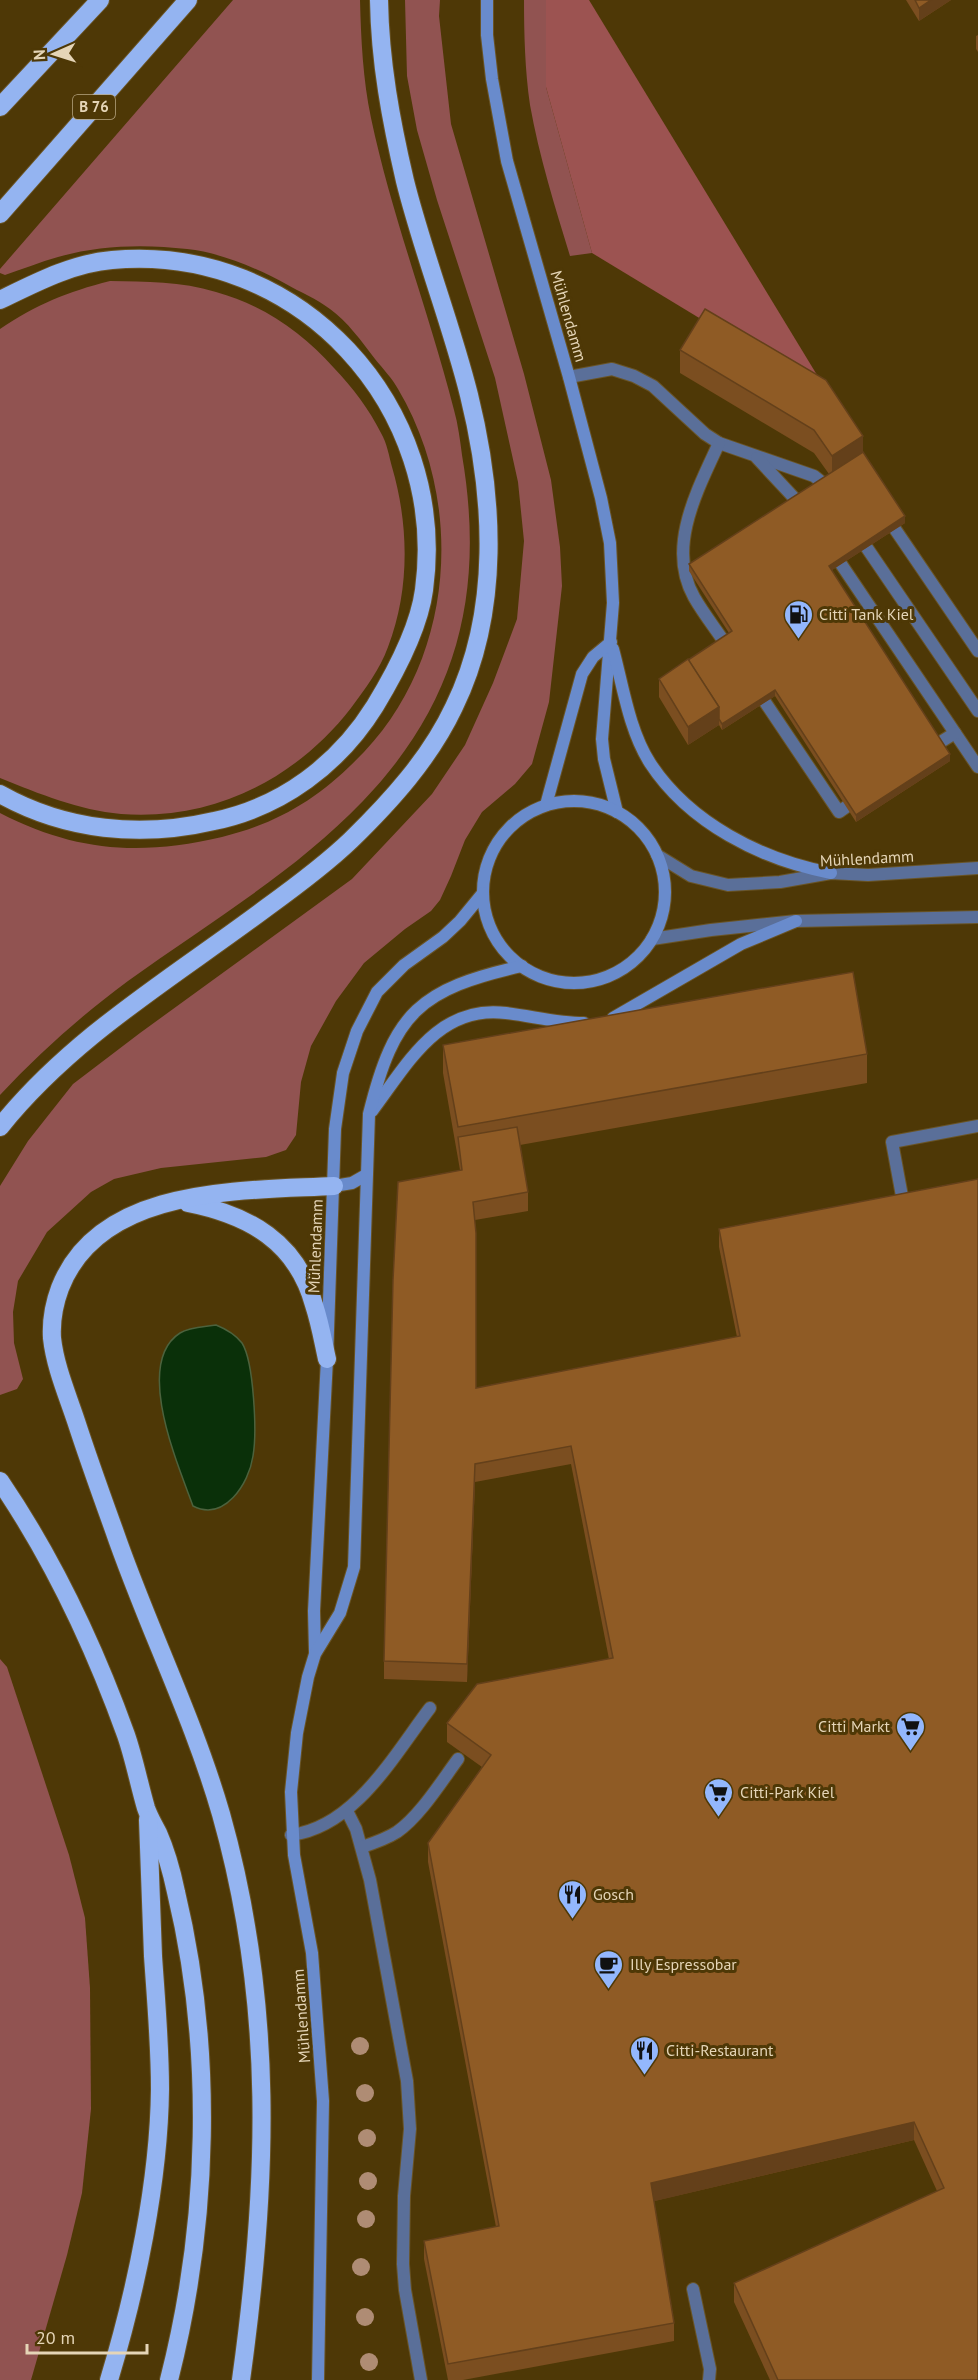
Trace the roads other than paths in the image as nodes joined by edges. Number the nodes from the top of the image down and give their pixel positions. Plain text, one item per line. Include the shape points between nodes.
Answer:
1 (100, 0) edge
2 (188, 0) edge
3 (379, 0) edge
4 (487, 0) edge
5 (0, 107) edge
6 (0, 214) edge
7 (0, 300) edge
8 (569, 377) junction
9 (719, 443) junction
10 (754, 455) junction
11 (824, 484) edge
12 (797, 501) edge
13 (895, 530) edge
14 (867, 548) edge
15 (841, 564) edge
16 (850, 578) junction
17 (838, 587) edge
18 (872, 610) junction
19 (858, 618) edge
20 (611, 642) junction
21 (725, 643) edge
22 (978, 651) edge
23 (765, 702) edge
24 (978, 711) edge
25 (955, 733) junction
26 (939, 743) edge
27 (978, 767) edge
28 (0, 794) edge
29 (546, 805) junction
30 (846, 807) edge
31 (617, 812) junction
32 (657, 855) junction
33 (978, 868) edge
34 (831, 873) junction
35 (483, 894) junction
36 (978, 917) edge
37 (796, 921) junction
38 (652, 939) junction
39 (522, 966) junction
40 (369, 1114) junction
41 (0, 1126) edge
42 (978, 1126) edge
43 (366, 1175) junction
44 (334, 1186) junction
45 (181, 1202) junction
46 (904, 1212) edge
47 (327, 1359) junction
48 (0, 1481) edge
49 (315, 1654) junction
50 (430, 1708) dead end
51 (458, 1759) edge
52 (347, 1811) junction
53 (147, 1812) junction
54 (291, 1835) junction
55 (362, 1847) junction
56 (693, 2289) dead end
57 (109, 2380) edge
58 (169, 2380) edge
59 (241, 2380) edge
60 (318, 2380) edge
61 (421, 2380) edge
62 (709, 2380) edge

1 - 5 highway
2 - 6 highway, B 76
3 - 41 highway via 387,100 406,183 469,395 481,454 489,545 485,606 473,659 454,706 429,751 349,842 301,883 108,1022 58,1063
4 - 8 street, Mühlendamm via 492,79 507,161
7 - 28 highway via 56,273 111,260 165,260 210,267 262,285 303,309 368,372 402,434 420,481 427,532 424,592 409,640 386,689 339,753 283,795 233,817 184,828 141,831 97,828 52,818
8 - 9 lane via 612,369 634,376 653,386
8 - 20 street, Mühlendamm via 610,543 614,589
9 - 10 lane
9 - 21 lane via 691,505 684,544 685,576 719,625
10 - 11 lane via 814,476
10 - 12 lane
13 - 22 lane
14 - 24 lane
15 - 16 lane
16 - 17 lane
16 - 18 lane
18 - 19 lane
18 - 25 lane via 889,644 930,705
20 - 29 street via 582,674
20 - 31 street, Mühlendamm via 602,739
20 - 34 street via 641,745 650,763 680,798 708,822 749,846 804,868
23 - 30 lane via 782,717 839,812
25 - 26 lane
25 - 27 lane
29 - 31 street, Mühlendamm via 582,801
29 - 35 street, Mühlendamm via 517,821 495,846 484,877
31 - 32 street, Mühlendamm via 641,830
32 - 34 lane, Mühlendamm via 691,876 728,885 780,882
32 - 38 street, Mühlendamm via 663,872 664,907
33 - 34 lane, Mühlendamm via 868,875
35 - 39 street, Mühlendamm via 494,935
35 - 44 street, Mühlendamm via 443,937 391,977 367,1010 343,1073 335,1129
36 - 37 lane
37 - 38 lane
37 - 40 street via 741,944 613,1018 570,1023 490,1012 452,1021 428,1039
38 - 39 street, Mühlendamm via 627,966 593,981 556,981
39 - 40 street, Mühlendamm via 443,990 411,1014 388,1053
40 - 43 street, Mühlendamm
42 - 46 lane via 892,1142
43 - 44 street via 352,1184
43 - 49 street, Mühlendamm via 354,1567 340,1613
44 - 45 highway via 227,1192
44 - 47 street, Mühlendamm
45 - 47 highway via 244,1219 265,1231 290,1256 314,1303
45 - 59 highway via 152,1206 89,1243 61,1287 53,1313 52,1337 65,1390 121,1551 220,1810 243,1905 257,2000 263,2114 258,2236
47 - 49 street, Mühlendamm
48 - 53 highway via 52,1569 89,1644 126,1737
49 - 54 street, Mühlendamm via 297,1733
50 - 52 lane
51 - 55 lane via 398,1831
52 - 54 lane via 322,1827
52 - 55 lane
53 - 57 highway via 160,2090 157,2139 144,2229
53 - 58 highway via 176,1890 188,1945 201,2113 191,2269
54 - 60 street, Mühlendamm via 312,1953 323,2101
55 - 61 lane via 408,2092 410,2129 403,2264
56 - 62 lane

